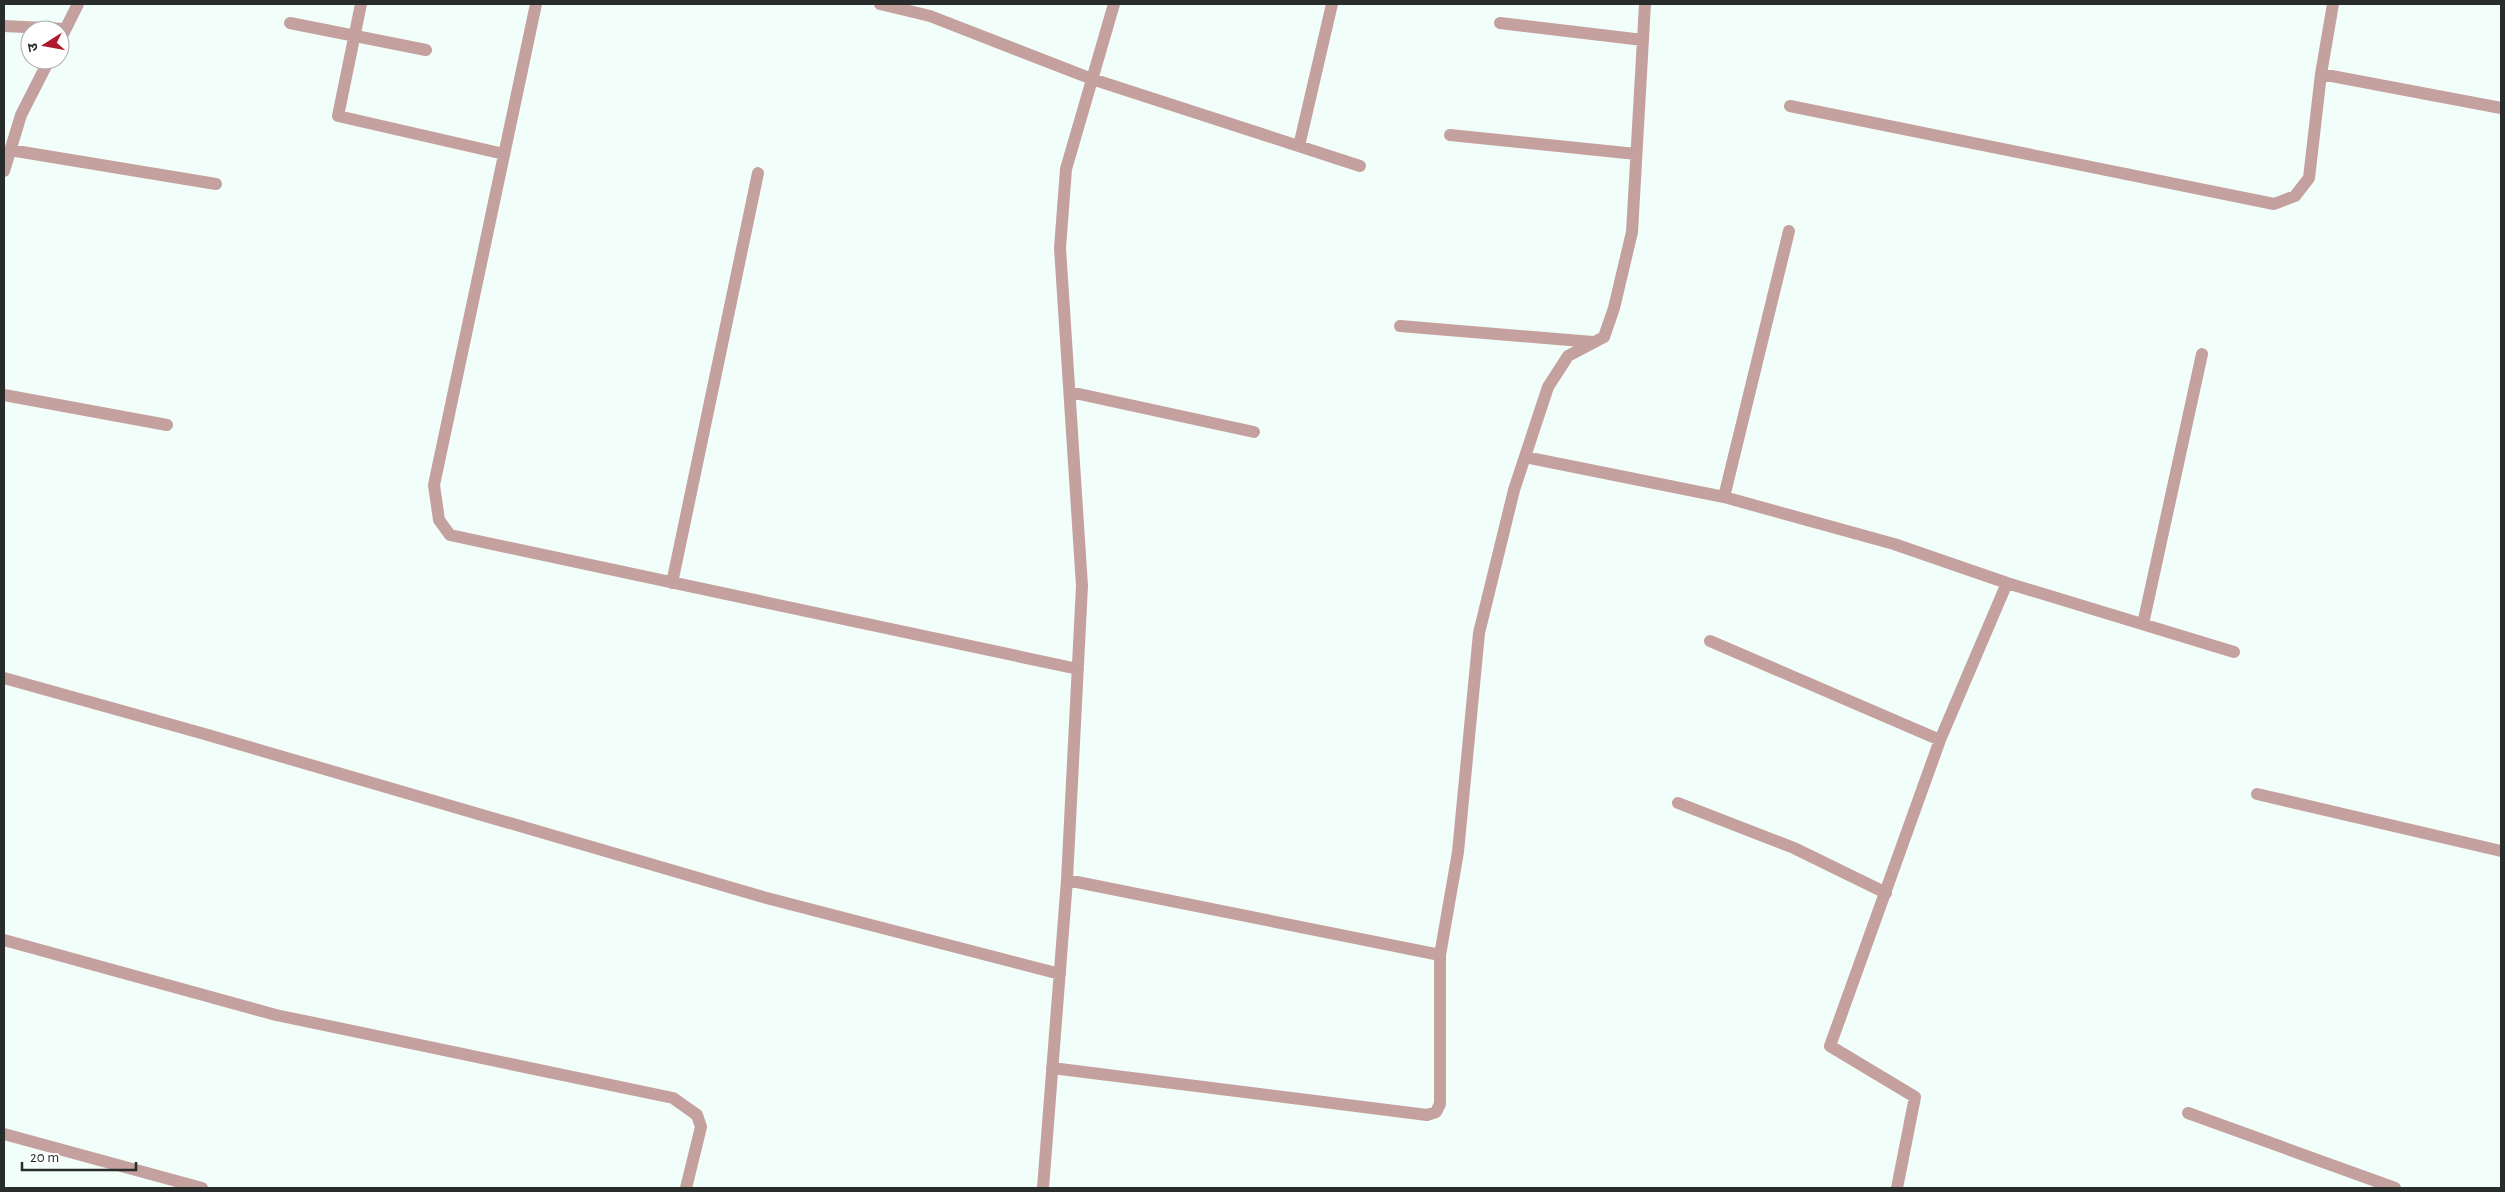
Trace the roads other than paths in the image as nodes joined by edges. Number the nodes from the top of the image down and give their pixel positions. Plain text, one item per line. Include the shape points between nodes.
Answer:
1 (78, 4) edge
2 (361, 4) edge
3 (536, 4) edge
4 (880, 4) edge
5 (1114, 4) edge
6 (1332, 4) edge
7 (1645, 4) edge
8 (2333, 4) edge
9 (70, 20) edge
10 (290, 23) dead end
11 (1500, 23) dead end
12 (4, 26) edge
13 (20, 28) edge
14 (354, 36) junction
15 (1643, 40) junction
16 (426, 50) dead end
17 (45, 70) edge
18 (2321, 74) junction
19 (1092, 78) junction
20 (1790, 106) dead end
21 (2501, 108) edge
22 (1450, 135) dead end
23 (1299, 146) junction
24 (10, 150) junction
25 (504, 154) junction
26 (1636, 154) junction
27 (1360, 166) dead end
28 (4, 171) edge
29 (758, 173) dead end
30 (216, 184) dead end
31 (1789, 231) dead end
32 (1400, 326) dead end
33 (1593, 342) junction
34 (2202, 354) dead end
35 (1070, 392) junction
36 (4, 395) edge
37 (167, 425) dead end
38 (1254, 432) dead end
39 (1525, 457) junction
40 (1724, 497) junction
41 (672, 582) junction
42 (2007, 583) junction
43 (2143, 624) junction
44 (1710, 640) dead end
45 (2234, 652) dead end
46 (1078, 670) junction
47 (4, 678) edge
48 (1940, 740) junction
49 (2257, 794) dead end
50 (1678, 803) dead end
51 (2501, 851) edge
52 (1067, 880) junction
53 (1886, 893) junction
54 (4, 940) edge
55 (1440, 955) junction
56 (1060, 974) junction
57 (1052, 1068) junction
58 (2188, 1113) dead end
59 (4, 1134) edge
60 (202, 1188) edge
61 (686, 1188) edge
62 (1042, 1188) edge
63 (1897, 1188) edge
64 (2395, 1188) edge

1 - 9 street
2 - 14 street
3 - 25 street
4 - 19 street via 930,16
5 - 19 street
6 - 23 street
7 - 15 street
8 - 18 street
10 - 14 street
11 - 15 street
12 - 13 street
14 - 16 street
14 - 25 street via 338,116
15 - 26 street
17 - 24 street via 21,115
18 - 20 street via 2309,178 2295,196 2274,204
18 - 21 street
19 - 23 street
19 - 35 street via 1066,169 1060,248
22 - 26 street
23 - 27 street
24 - 28 street
24 - 30 street
25 - 41 street via 434,485 439,520 450,535
26 - 33 street via 1632,232 1604,337
29 - 41 street
31 - 40 street
32 - 33 street
33 - 39 street via 1568,356 1548,388
34 - 43 street
35 - 38 street
35 - 46 street via 1082,586
36 - 37 street
39 - 40 street
39 - 55 street via 1479,633 1458,852
40 - 42 street via 1894,544
41 - 46 street
42 - 43 street
42 - 48 street
43 - 45 street
44 - 48 street
46 - 52 street
47 - 56 street via 763,897
48 - 53 street
49 - 51 street
50 - 53 street via 1794,848
52 - 55 street
52 - 56 street
53 - 63 street via 1830,1046 1915,1097
54 - 61 street via 276,1015 673,1098 697,1115 701,1127
55 - 57 street via 1440,1104 1436,1112 1426,1115
56 - 57 street
57 - 62 street
58 - 64 street
59 - 60 street

